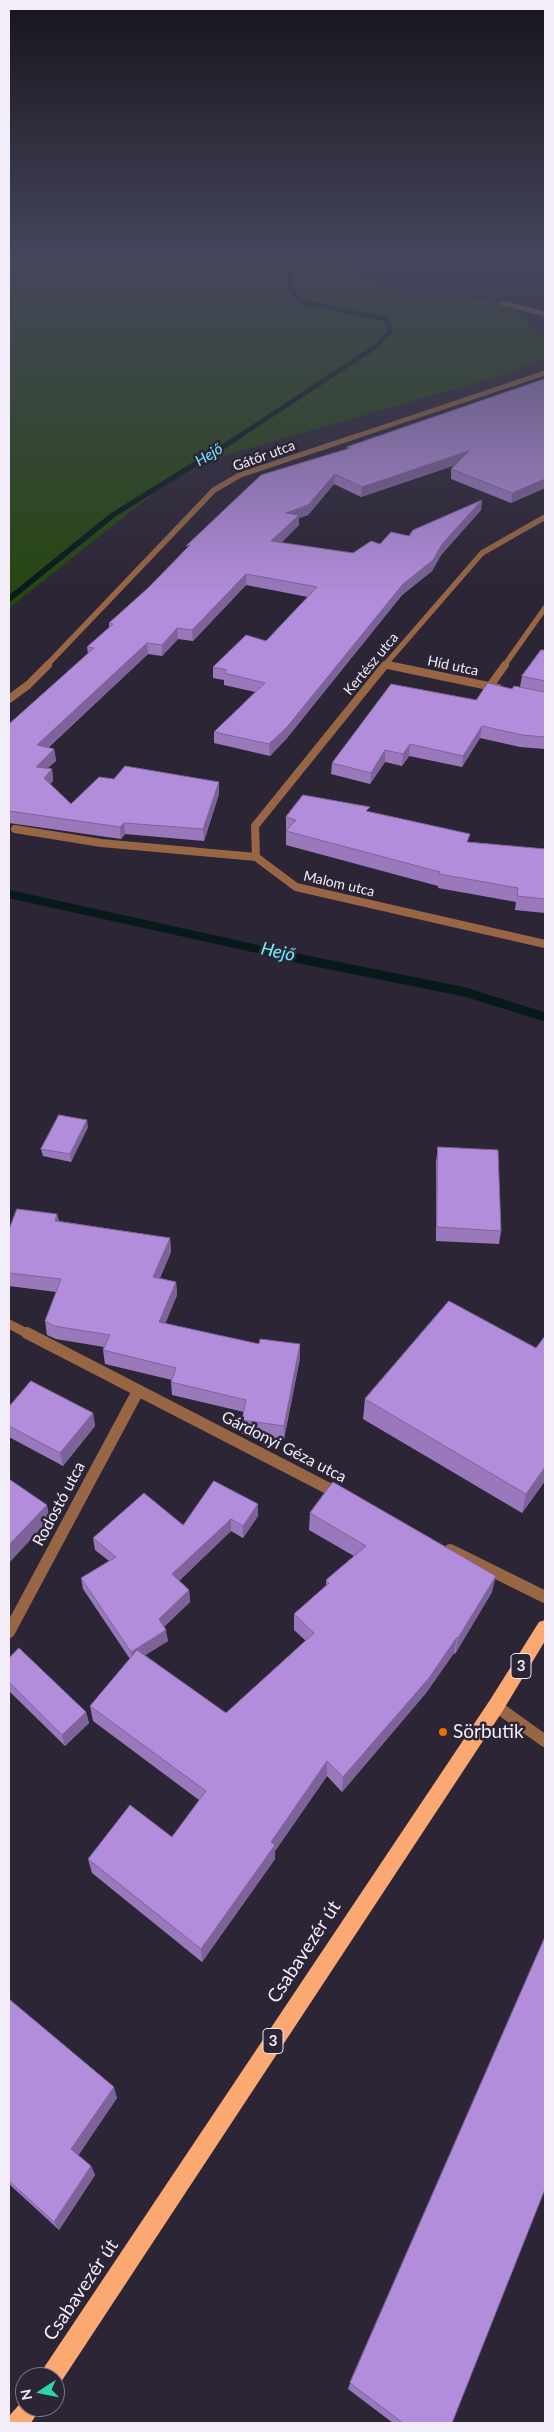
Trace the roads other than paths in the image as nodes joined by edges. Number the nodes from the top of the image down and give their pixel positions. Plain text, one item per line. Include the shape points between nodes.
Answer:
1 (545, 373) edge
2 (545, 517) edge
3 (545, 608) edge
4 (385, 664) junction
5 (490, 686) junction
6 (508, 690) edge
7 (9, 699) edge
8 (15, 829) dead end
9 (256, 857) junction
10 (545, 944) edge
11 (9, 1324) edge
12 (138, 1391) junction
13 (349, 1498) edge
14 (437, 1543) edge
15 (545, 1597) edge
16 (545, 1627) edge
17 (9, 1632) edge
18 (496, 1706) junction
19 (545, 1741) edge
20 (58, 2367) edge

1 - 7 street, Gátőr utca via 226,482 214,490 28,685
2 - 4 street, Kertész utca via 482,553
3 - 5 street
4 - 5 street, Híd utca
4 - 9 street, Kertész utca via 255,826
5 - 6 street, Híd utca
8 - 9 street via 101,843
9 - 10 street, Malom utca via 296,887
11 - 12 street, Gárdonyi Géza utca
12 - 13 street, Gárdonyi Géza utca
12 - 17 street, Rodostó utca
14 - 15 street
16 - 18 main road, Csabavezér út / 3
18 - 19 street
18 - 20 main road, Csabavezér út / 3

